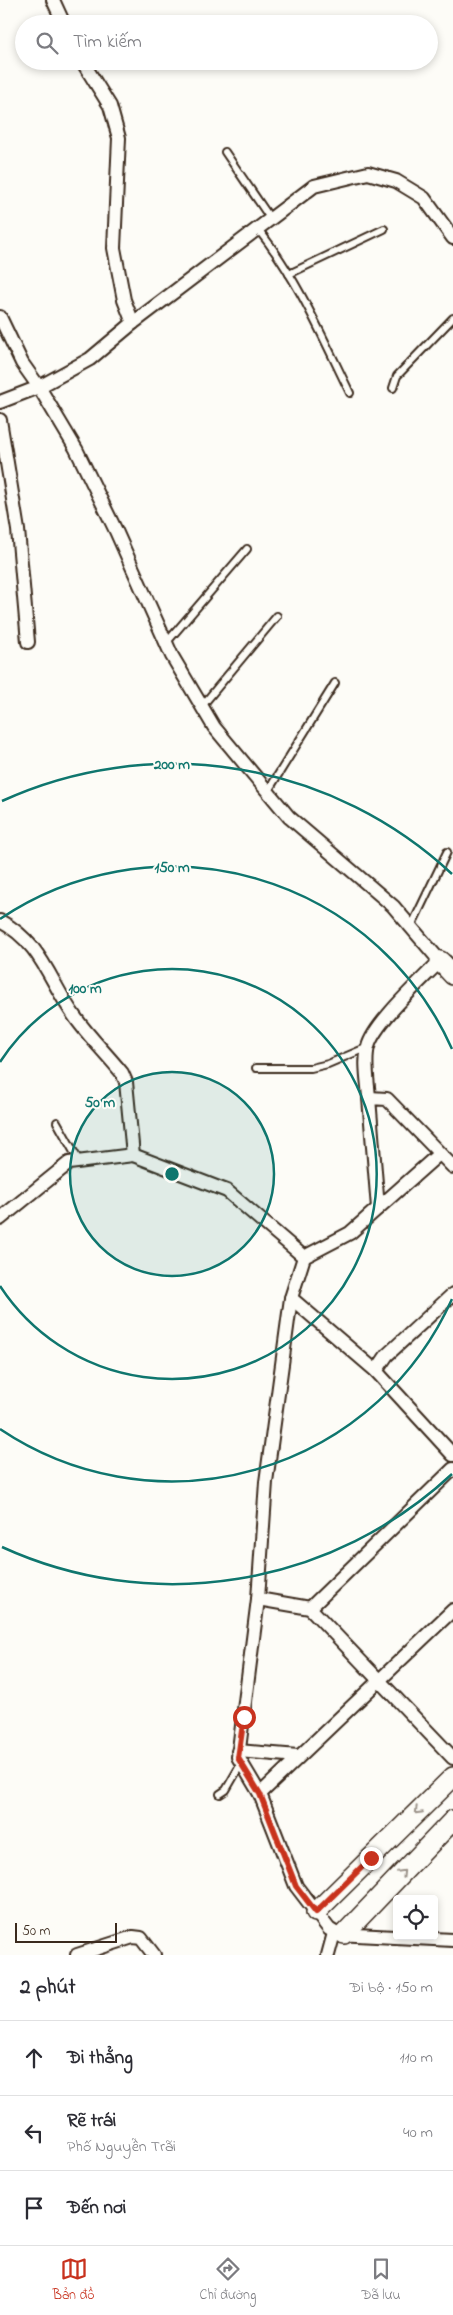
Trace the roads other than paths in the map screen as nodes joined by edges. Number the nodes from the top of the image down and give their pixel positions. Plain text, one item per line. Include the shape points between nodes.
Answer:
1 (53, 0) edge
2 (60, 15) edge
3 (88, 70) edge
4 (225, 152) dead end
5 (270, 218) junction
6 (257, 228) junction
7 (384, 229) dead end
8 (453, 238) edge
9 (289, 274) junction
10 (0, 317) edge
11 (453, 318) edge
12 (133, 322) junction
13 (39, 387) junction
14 (393, 388) dead end
15 (350, 393) dead end
16 (0, 402) edge
17 (0, 420) edge
18 (247, 549) dead end
19 (276, 616) dead end
20 (28, 642) dead end
21 (167, 642) junction
22 (334, 683) dead end
23 (202, 706) junction
24 (268, 791) junction
25 (447, 852) dead end
26 (0, 921) edge
27 (410, 928) junction
28 (449, 967) edge
29 (368, 1047) junction
30 (256, 1068) dead end
31 (369, 1098) junction
32 (56, 1122) dead end
33 (439, 1154) junction
34 (133, 1155) junction
35 (79, 1161) junction
36 (453, 1167) edge
37 (378, 1208) junction
38 (0, 1220) edge
39 (304, 1257) junction
40 (291, 1298) junction
41 (451, 1300) edge
42 (376, 1370) junction
43 (453, 1455) edge
44 (453, 1469) edge
45 (258, 1599) junction
46 (310, 1608) junction
47 (453, 1610) edge
48 (380, 1680) junction
49 (298, 1756) junction
50 (240, 1758) junction
51 (453, 1758) edge
52 (453, 1777) edge
53 (220, 1794) dead end
54 (260, 1794) junction
55 (453, 1820) edge
56 (316, 1912) junction
57 (339, 1934) junction
58 (453, 1940) edge
59 (77, 1955) edge
60 (154, 1955) edge
61 (328, 1955) edge

1 - 2 street
3 - 12 street via 110,106 119,138 114,248 124,300
4 - 5 lane
5 - 6 street
5 - 8 street via 314,186 368,173 396,181 424,198
6 - 9 lane
6 - 12 street
7 - 9 lane
9 - 15 lane
10 - 13 street via 22,364
11 - 14 lane via 397,376
12 - 13 street via 90,359
13 - 16 street
13 - 21 street via 76,449
17 - 20 street via 18,530
18 - 21 lane
19 - 23 lane
21 - 23 street
22 - 24 lane
23 - 24 street via 214,727
24 - 27 street via 289,817 393,906
25 - 27 lane
26 - 34 street via 25,937 39,954 75,1017 122,1073 126,1082
27 - 28 street
28 - 29 street via 394,1008
29 - 30 lane via 310,1068
29 - 31 street
31 - 33 street via 387,1099
31 - 37 street
32 - 35 lane
33 - 36 street
33 - 37 street
34 - 35 street
34 - 39 street via 227,1191
35 - 38 street via 61,1168
37 - 39 street via 350,1233
39 - 40 street
40 - 42 street
40 - 45 street via 266,1482
41 - 42 street via 387,1355
42 - 43 street
44 - 46 street
45 - 46 street
45 - 50 street
46 - 48 street
47 - 48 street
48 - 49 street
48 - 51 street
49 - 50 street
49 - 54 street
50 - 53 lane via 226,1790
50 - 54 street
52 -> 56 street
54 - 56 street via 296,1886
57 -> 55 street
56 - 57 street
57 - 58 street
57 - 61 street
59 - 60 street via 133,1937 141,1938

